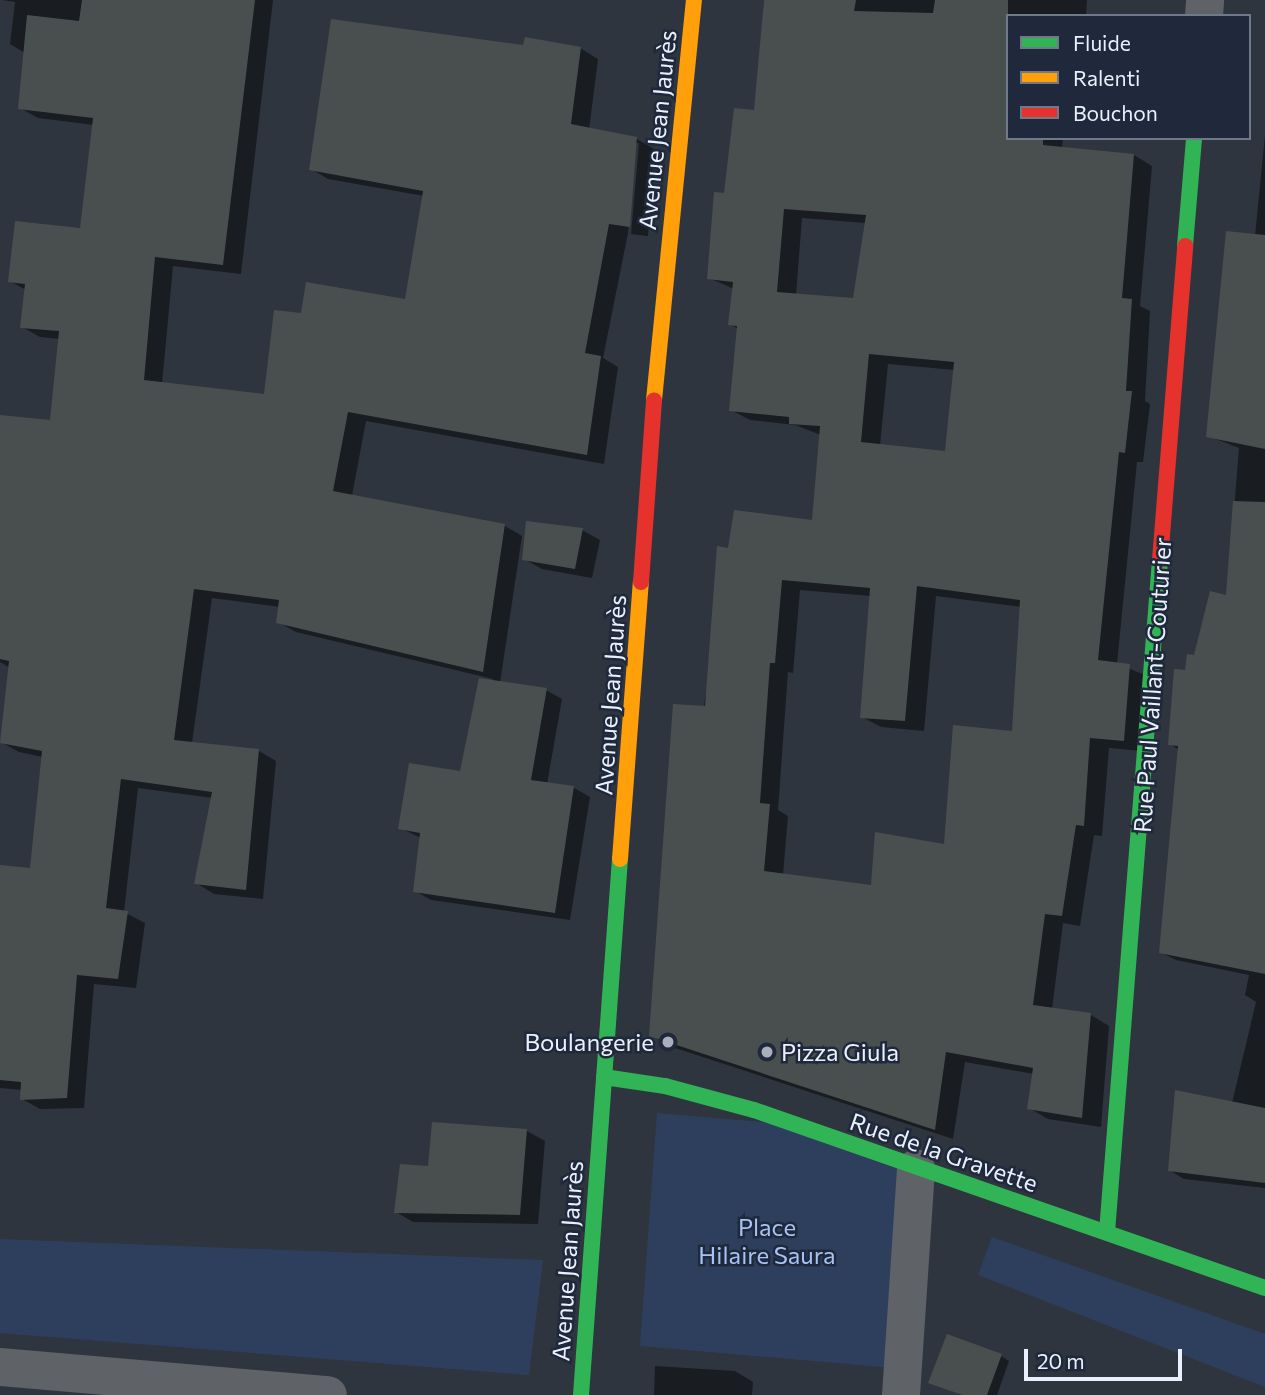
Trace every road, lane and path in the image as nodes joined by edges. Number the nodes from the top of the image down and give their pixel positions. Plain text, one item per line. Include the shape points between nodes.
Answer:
1 (694, 0) edge
2 (1195, 140) edge
3 (604, 1077) junction
4 (916, 1168) junction
5 (1107, 1232) junction
6 (1265, 1288) edge
7 (0, 1367) edge
8 (328, 1395) edge
9 (581, 1395) edge
10 (901, 1395) edge

1 - 3 street, Avenue Jean Jaurès via 662,290
2 - 5 street, Rue Paul Vaillant-Couturier
3 - 4 street, Rue de la Gravette via 665,1086 754,1110
3 - 9 street, Avenue Jean Jaurès
4 - 5 street, Rue de la Gravette
4 - 10 street
5 - 6 street, Rue de la Gravette
7 - 8 street

